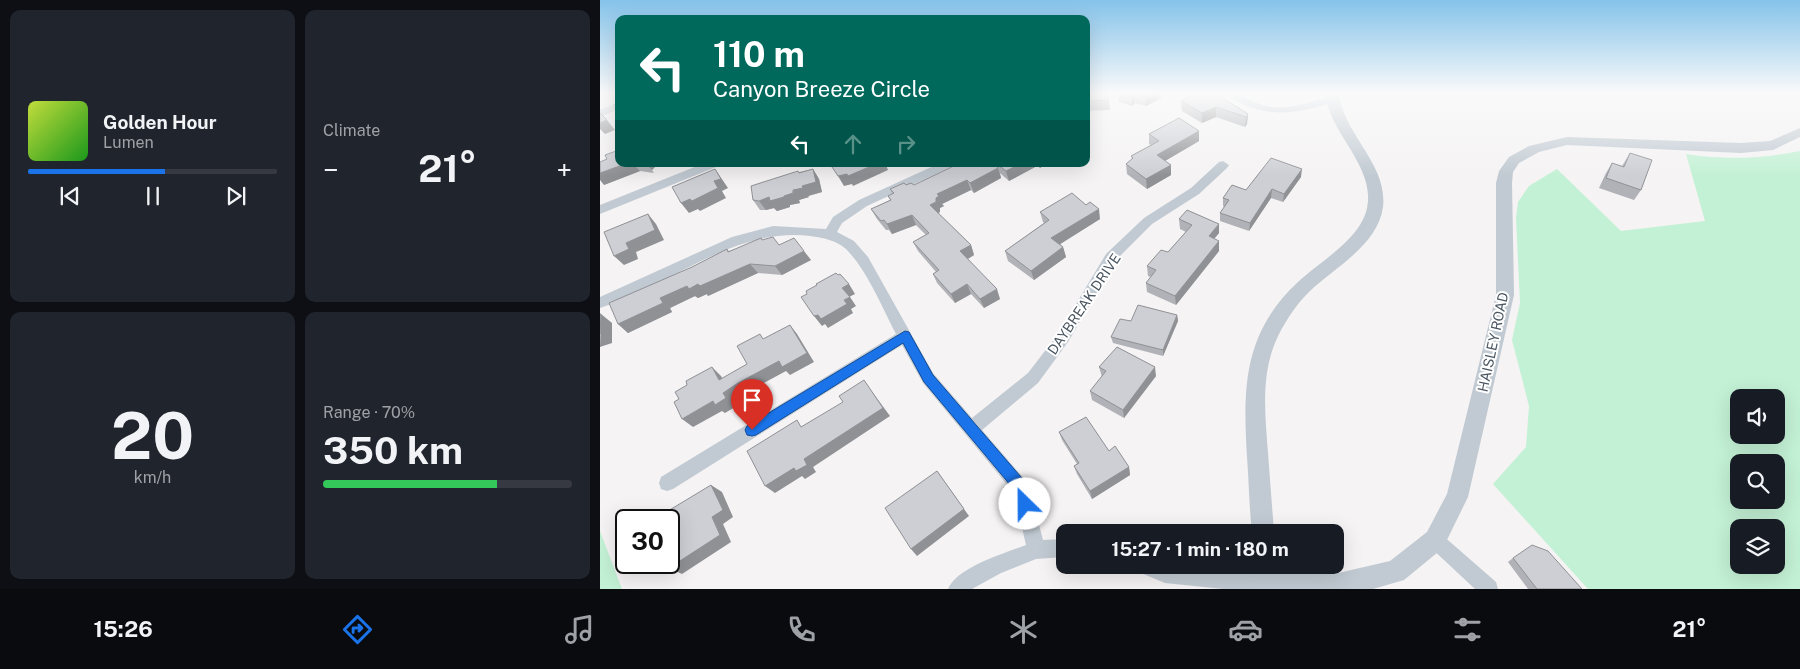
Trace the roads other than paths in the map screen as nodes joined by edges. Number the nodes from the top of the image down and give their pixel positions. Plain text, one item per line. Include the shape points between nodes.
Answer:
1 (1341, 120) edge
2 (1800, 132) edge
3 (1223, 165) dead end
4 (705, 167) edge
5 (940, 167) edge
6 (600, 210) edge
7 (830, 234) junction
8 (600, 302) edge
9 (905, 336) junction
10 (972, 428) junction
11 (667, 483) dead end
12 (1262, 524) edge
13 (1435, 540) junction
14 (1056, 549) edge
15 (1036, 550) junction
16 (1165, 574) edge
17 (1266, 579) edge
18 (957, 589) edge
19 (1489, 589) edge

1 - 12 street via 1372,177 1375,209 1363,232 1284,309 1267,338 1258,363 1255,405
2 - 13 street, HAISLEY ROAD via 1772,145 1741,148 1567,140 1534,148 1514,160 1506,171 1504,183 1505,295 1456,497
3 - 10 street, DAYBREAK DRIVE via 1195,191 1148,221 1111,257 1063,338 1032,378
4 - 6 street
5 - 7 street via 862,203 837,220
7 - 8 street via 773,231 737,240
7 - 9 street via 849,244 863,260
9 - 10 street via 928,378
9 - 11 street
10 - 15 street via 1022,489
13 - 17 street, HAISLEY ROAD via 1396,572 1334,586
13 - 19 street
14 - 15 street
15 - 18 street via 1000,564
16 - 17 street

